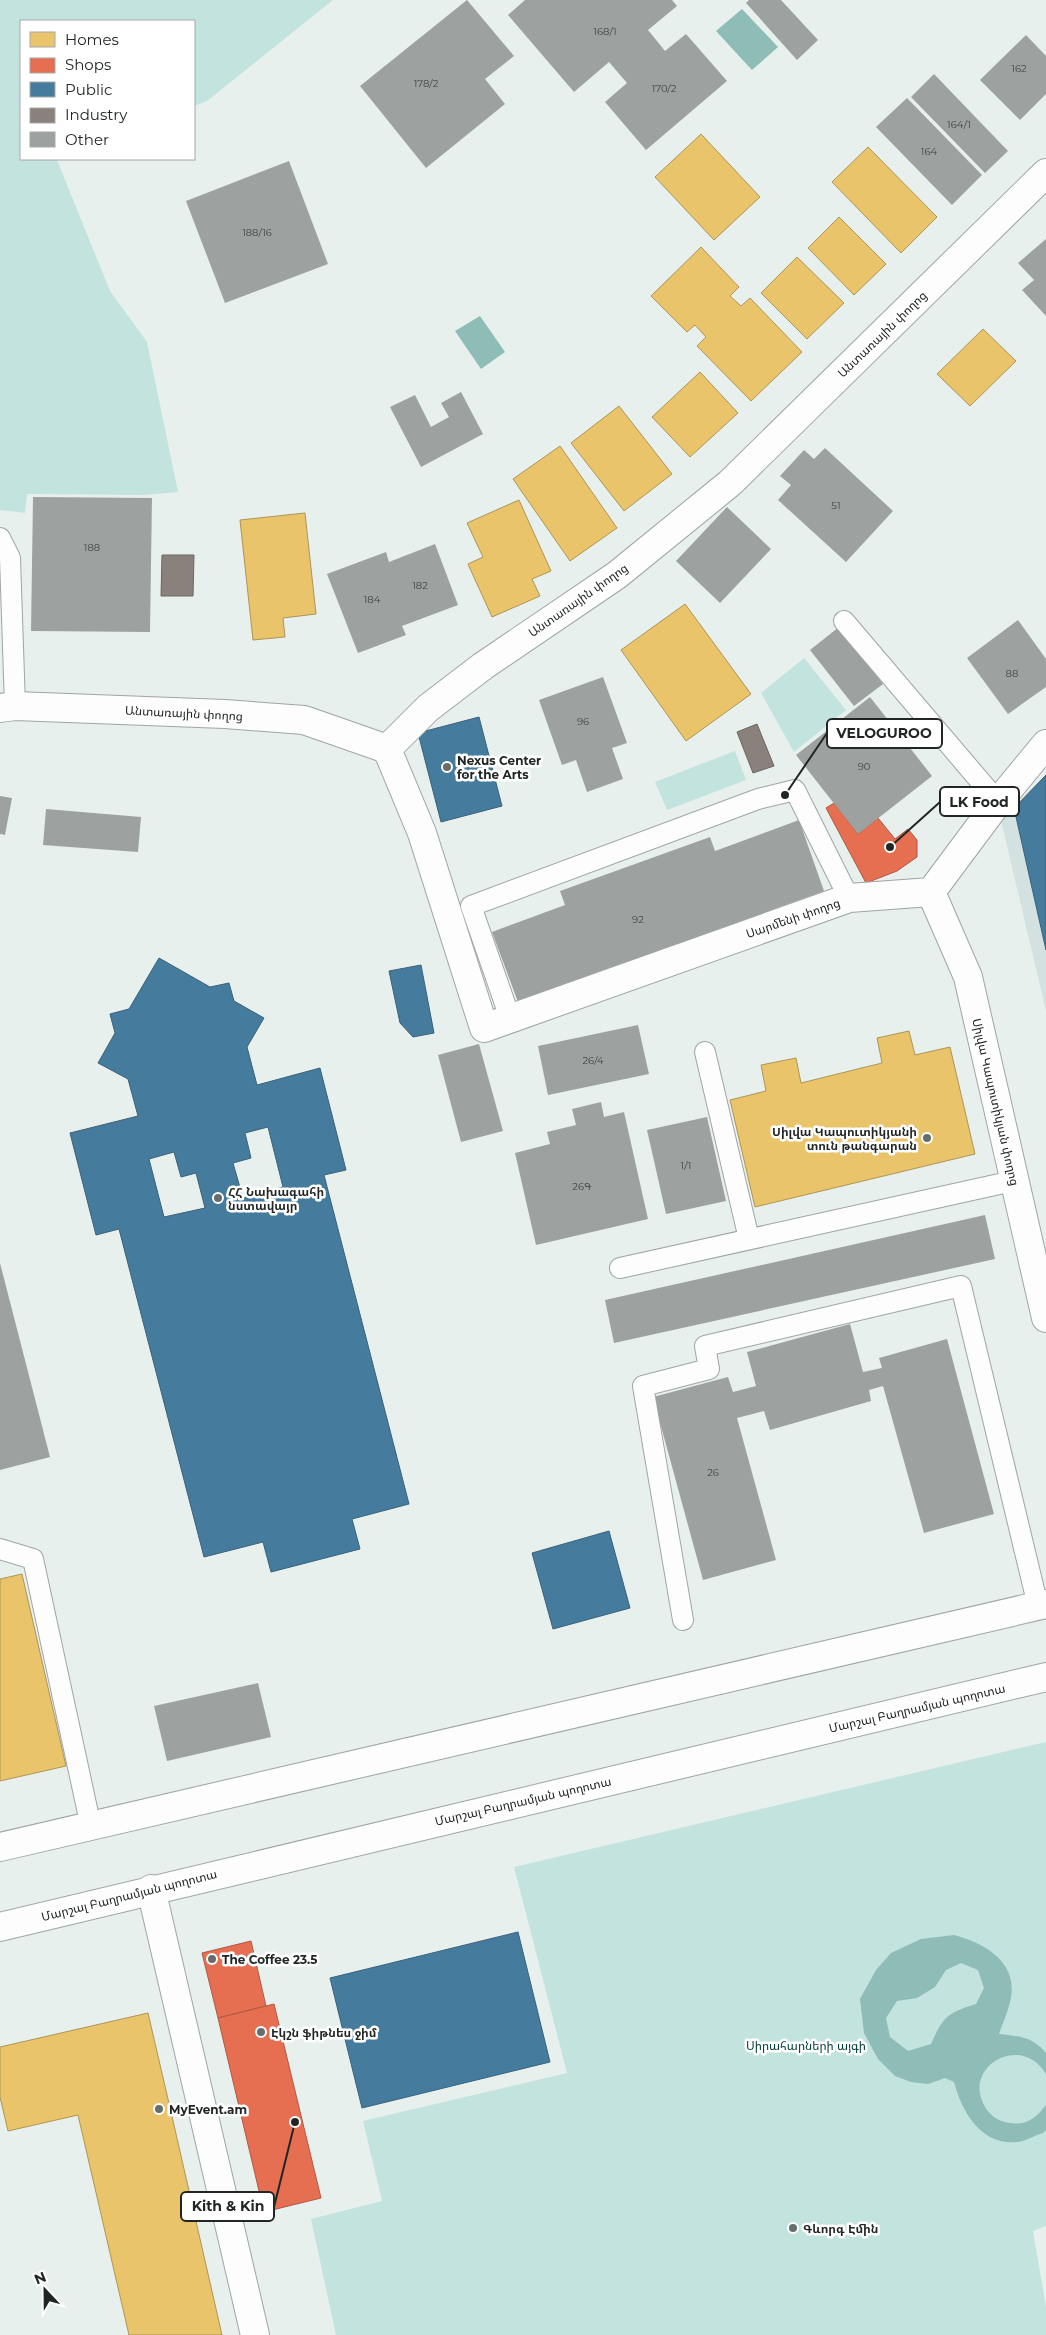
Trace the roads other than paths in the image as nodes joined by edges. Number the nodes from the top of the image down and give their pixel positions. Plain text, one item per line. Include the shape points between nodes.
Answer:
1 (1046, 173) edge
2 (0, 538) edge
3 (844, 621) dead end
4 (7, 707) edge
5 (1046, 744) edge
6 (387, 749) junction
7 (998, 802) junction
8 (931, 892) junction
9 (849, 898) junction
10 (510, 1018) junction
11 (705, 1052) dead end
12 (1013, 1181) junction
13 (749, 1239) junction
14 (620, 1268) dead end
15 (1046, 1318) edge
16 (0, 1550) edge
17 (1042, 1605) edge
18 (683, 1620) dead end
19 (1046, 1677) edge
20 (91, 1827) junction
21 (0, 1847) edge
22 (151, 1889) junction
23 (0, 1927) edge
24 (255, 2335) edge

1 - 6 street, Անտառային փողոց via 730,483 617,575 483,666 428,708
2 - 4 lane via 10,558
3 - 7 lane
4 - 6 street, Անտառային փողոց via 304,720
5 - 7 street
6 - 10 street, Սարմենի փողոց via 422,833 484,1028
7 - 8 street
8 - 9 street, Սարմենի փողոց
8 - 12 street, Սիլվա Կապուտիկյան փողոց via 968,977
9 - 10 street, Սարմենի փողոց
9 - 10 lane via 795,790 758,799 471,906
11 - 13 lane
12 - 13 lane
12 - 15 street, Սիլվա Կապուտիկյան փողոց
13 - 14 lane
16 - 20 lane via 33,1558
17 - 18 lane via 961,1286 705,1346 709,1369 643,1386
17 - 20 street
19 - 22 street, Մարշալ Բաղրամյան պողոտա
20 - 21 street
22 - 23 street, Մարշալ Բաղրամյան պողոտա
22 - 24 street

